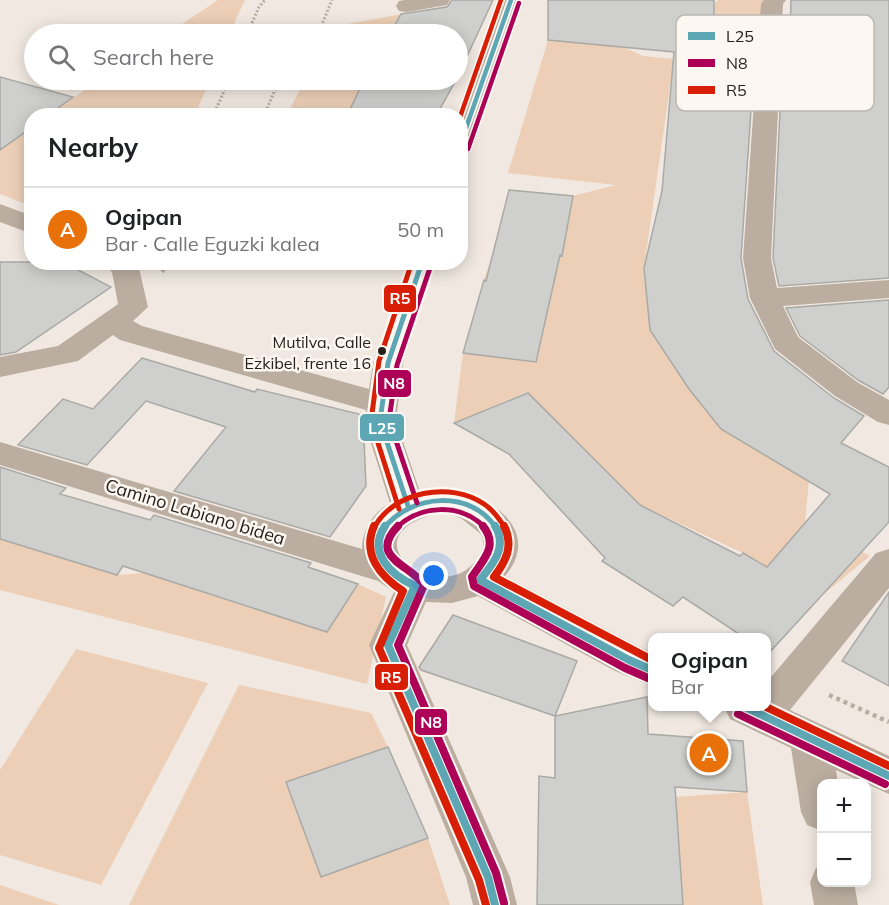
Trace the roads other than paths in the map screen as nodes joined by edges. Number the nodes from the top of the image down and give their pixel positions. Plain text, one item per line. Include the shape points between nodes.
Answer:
1 (439, 0) edge
2 (511, 0) edge
3 (775, 0) edge
4 (407, 6) dead end
5 (770, 15) edge
6 (765, 111) edge
7 (468, 124) edge
8 (0, 212) edge
9 (24, 222) edge
10 (125, 270) edge
11 (419, 270) edge
12 (889, 289) edge
13 (889, 302) edge
14 (767, 303) junction
15 (114, 323) junction
16 (0, 367) edge
17 (383, 404) junction
18 (889, 414) edge
19 (0, 453) edge
20 (408, 506) junction
21 (889, 563) edge
22 (402, 579) junction
23 (480, 580) junction
24 (648, 668) edge
25 (771, 697) edge
26 (753, 711) edge
27 (810, 738) junction
28 (889, 776) edge
29 (817, 781) edge
30 (833, 887) edge
31 (495, 905) edge
32 (836, 905) edge

1 - 4 street
2 - 7 street
3 - 5 street
6 - 14 street via 757,258
8 - 9 street
10 - 15 street via 133,307
11 - 17 street via 388,363
12 - 14 street
13 - 14 street
14 - 18 street via 786,342 846,389
15 - 16 street via 67,354
15 - 17 street via 130,333
17 - 20 street via 380,421
19 - 22 street, Camino Labiano bidea
20 - 22 street via 388,522 378,542 381,557
20 - 23 street via 426,501 455,501 482,512 494,523 500,553
21 - 25 street via 793,679
22 - 23 street via 431,590 465,587
22 - 31 street via 388,645 488,877
23 - 24 street
26 - 27 street
27 - 28 street
27 - 29 street
30 - 32 street

